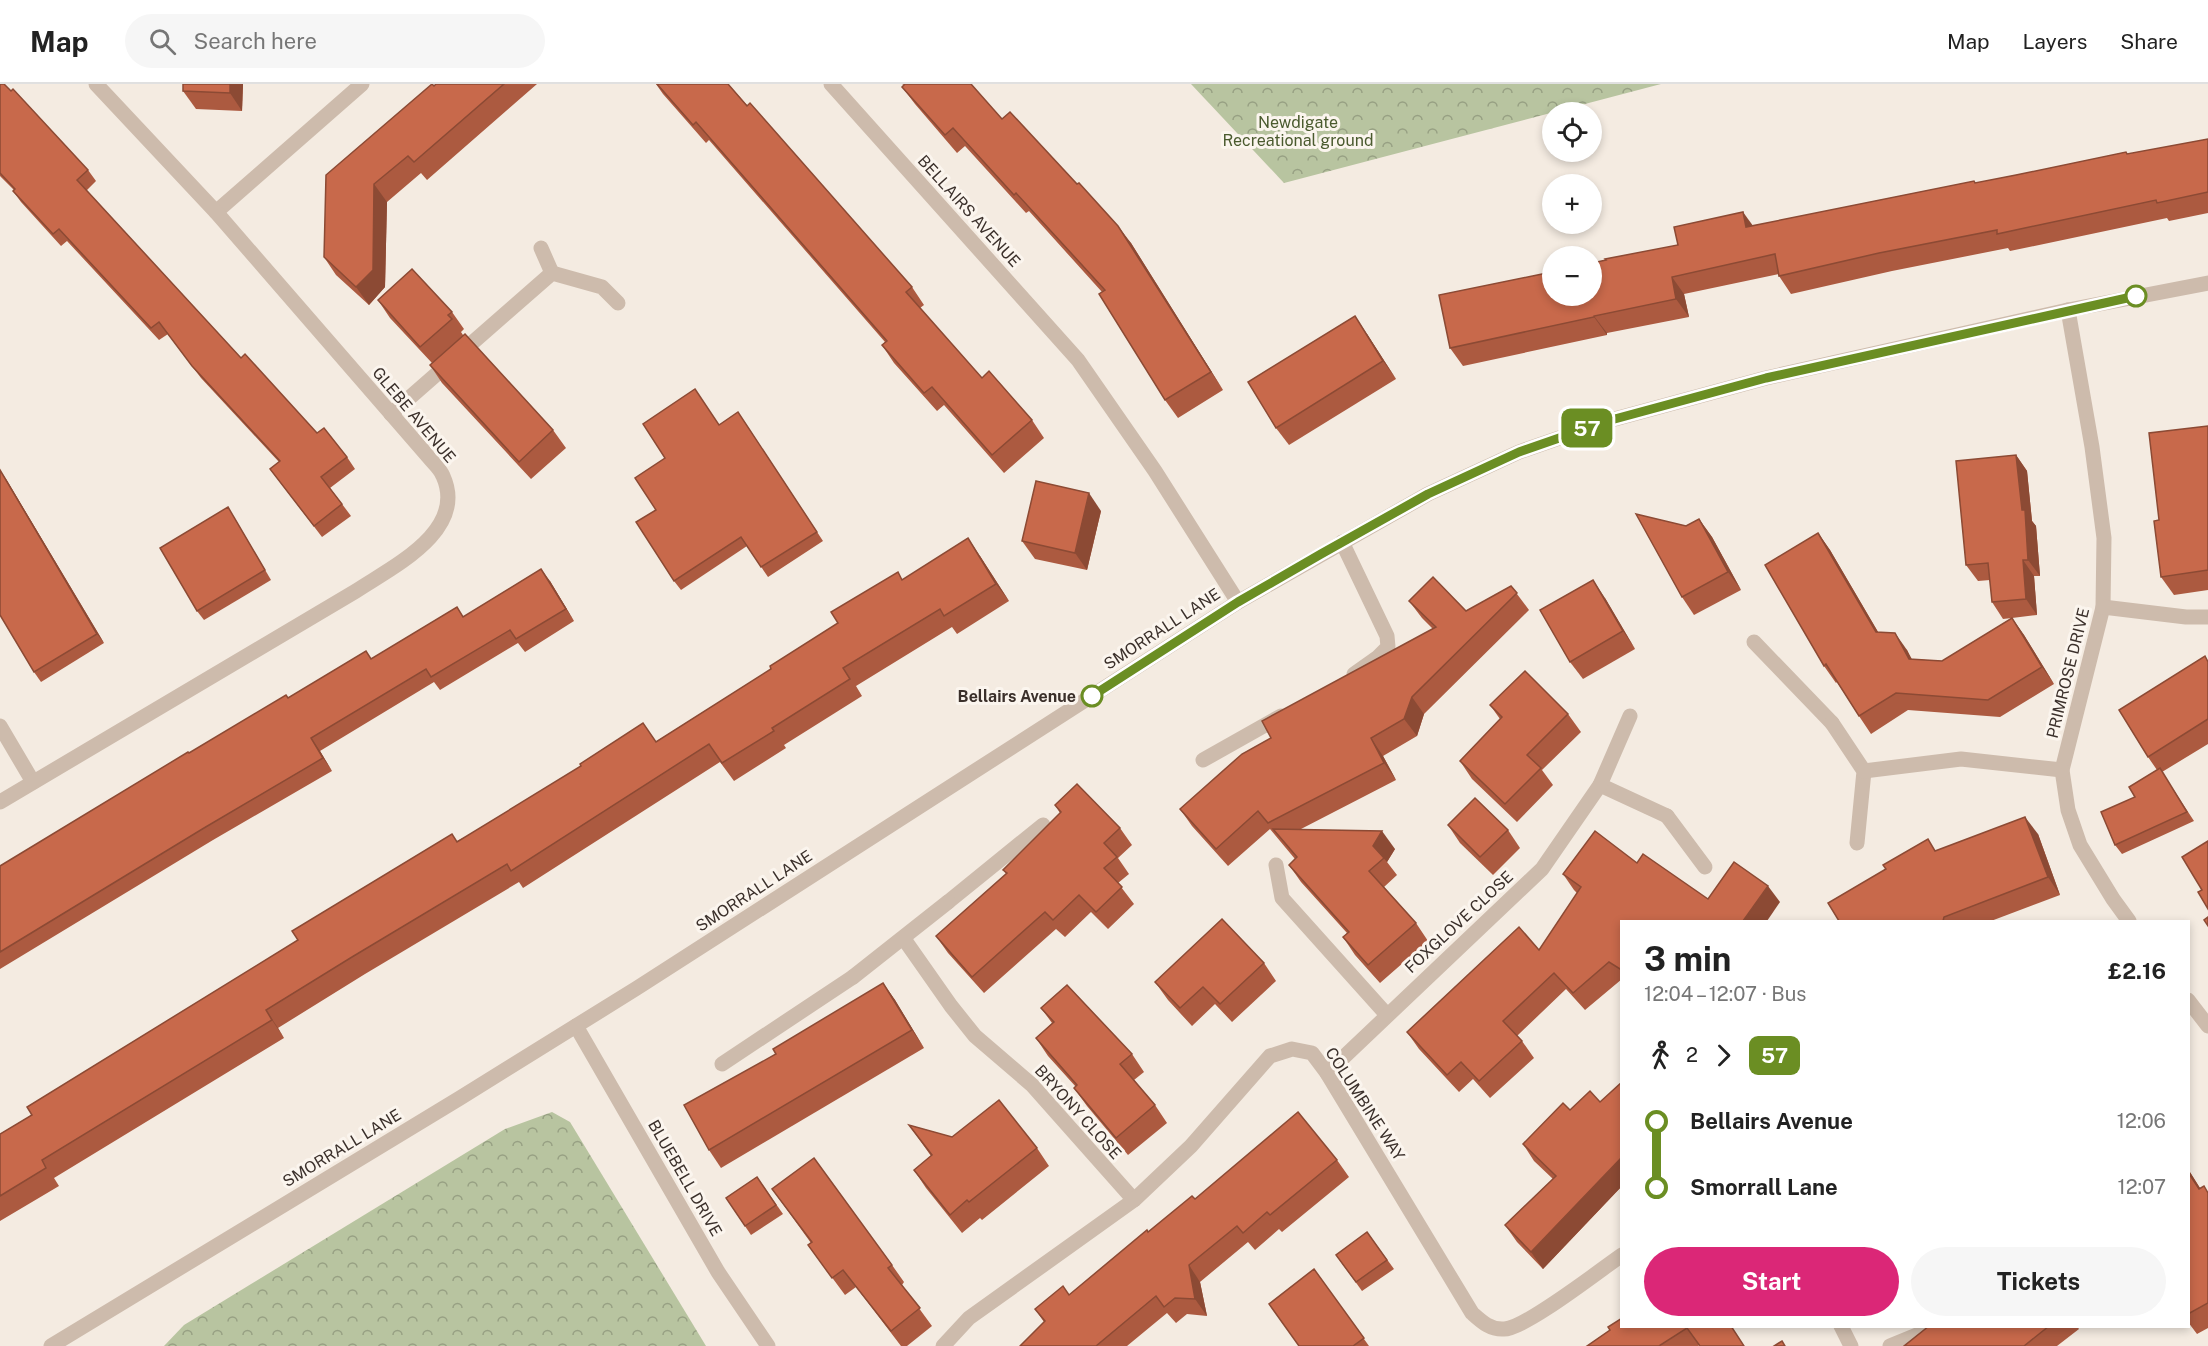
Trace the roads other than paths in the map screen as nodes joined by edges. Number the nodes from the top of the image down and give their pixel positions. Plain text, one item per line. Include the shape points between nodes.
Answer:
1 (96, 84) edge
2 (362, 84) edge
3 (831, 84) edge
4 (216, 212) junction
5 (541, 248) dead end
6 (552, 273) junction
7 (2208, 283) edge
8 (618, 303) dead end
9 (2068, 310) junction
10 (391, 414) junction
11 (1342, 542) junction
12 (1238, 602) junction
13 (2103, 607) junction
14 (2208, 617) edge
15 (1754, 642) dead end
16 (1340, 683) edge
17 (1291, 711) edge
18 (1630, 716) dead end
19 (0, 726) edge
20 (1203, 760) dead end
21 (2062, 770) junction
22 (1864, 771) junction
23 (33, 782) junction
24 (1600, 785) junction
25 (0, 802) edge
26 (1042, 825) dead end
27 (1857, 843) dead end
28 (1276, 865) dead end
29 (1705, 867) dead end
30 (2128, 920) edge
31 (904, 939) junction
32 (2190, 1003) edge
33 (1387, 1015) junction
34 (576, 1026) junction
35 (2208, 1026) edge
36 (722, 1064) dead end
37 (1327, 1072) junction
38 (1134, 1200) junction
39 (1620, 1256) edge
40 (1842, 1328) edge
41 (1934, 1328) edge
42 (51, 1346) edge
43 (768, 1346) edge
44 (943, 1346) edge
45 (1851, 1346) edge
46 (1890, 1346) edge

1 - 4 street, GLEBE AVENUE
2 - 4 street
3 - 12 street, BELLAIRS AVENUE via 1078,360 1155,471
4 - 10 street, GLEBE AVENUE
5 - 6 street
6 - 8 street via 602,287
6 - 10 street
7 - 9 street, SMORRALL LANE
9 - 11 street, SMORRALL LANE via 1766,378 1611,420 1519,452 1468,475
9 - 13 street, PRIMROSE DRIVE via 2104,538
10 - 23 street, GLEBE AVENUE via 443,475 447,505 441,524 431,537 412,555 356,591
11 - 12 street, SMORRALL LANE
11 - 16 street via 1387,636 1388,647
12 - 34 street, SMORRALL LANE
13 - 14 street
13 - 21 street, PRIMROSE DRIVE
15 - 22 street via 1832,723
17 - 20 street
18 - 24 street, FOXGLOVE CLOSE
19 - 23 street
21 - 22 street via 1961,759
21 - 30 street, PRIMROSE DRIVE via 2068,810 2080,844
22 - 27 street
23 - 25 street, GLEBE AVENUE
24 - 29 street via 1667,816
24 - 33 street, FOXGLOVE CLOSE via 1542,869
26 - 31 street
28 - 33 street via 1282,898
31 - 36 street via 853,978
31 - 38 street, BRYONY CLOSE via 975,1036 1032,1085
32 - 35 street
33 - 37 street, FOXGLOVE CLOSE
34 - 42 street, SMORRALL LANE
34 - 43 street, BLUEBELL DRIVE via 718,1272
37 - 38 street, COLUMBINE WAY via 1312,1053 1292,1049 1270,1056 1191,1146
37 - 39 street, COLUMBINE WAY via 1472,1313 1487,1326 1516,1327
38 - 44 street, COLUMBINE WAY via 969,1318
40 - 45 street
41 - 46 street

